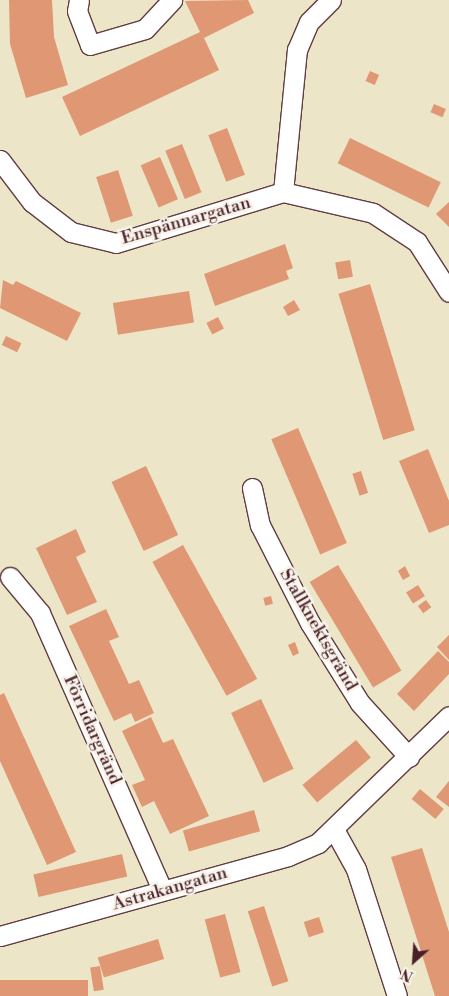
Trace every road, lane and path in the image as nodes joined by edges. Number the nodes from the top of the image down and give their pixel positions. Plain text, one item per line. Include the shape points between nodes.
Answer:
1 (79, 0) edge
2 (172, 0) edge
3 (330, 0) edge
4 (0, 160) edge
5 (283, 192) junction
6 (449, 292) edge
7 (252, 488) dead end
8 (10, 577) dead end
9 (449, 716) edge
10 (409, 757) junction
11 (335, 831) junction
12 (162, 889) junction
13 (0, 936) edge
14 (394, 995) edge

1 - 2 street via 77,12 90,45 145,29
3 - 5 street via 309,22 297,50
4 - 5 street, Enspännargatan via 32,202 71,232 116,243
5 - 6 street via 372,213 416,242
7 - 10 street, Stallknektsgränd via 260,525 310,623 360,703
8 - 12 street, Förridargränd via 40,613
9 - 10 street, Astrakangatan
10 - 11 street, Astrakangatan
11 - 12 street, Astrakangatan via 288,856
11 - 14 street via 356,869
12 - 13 street, Astrakangatan

